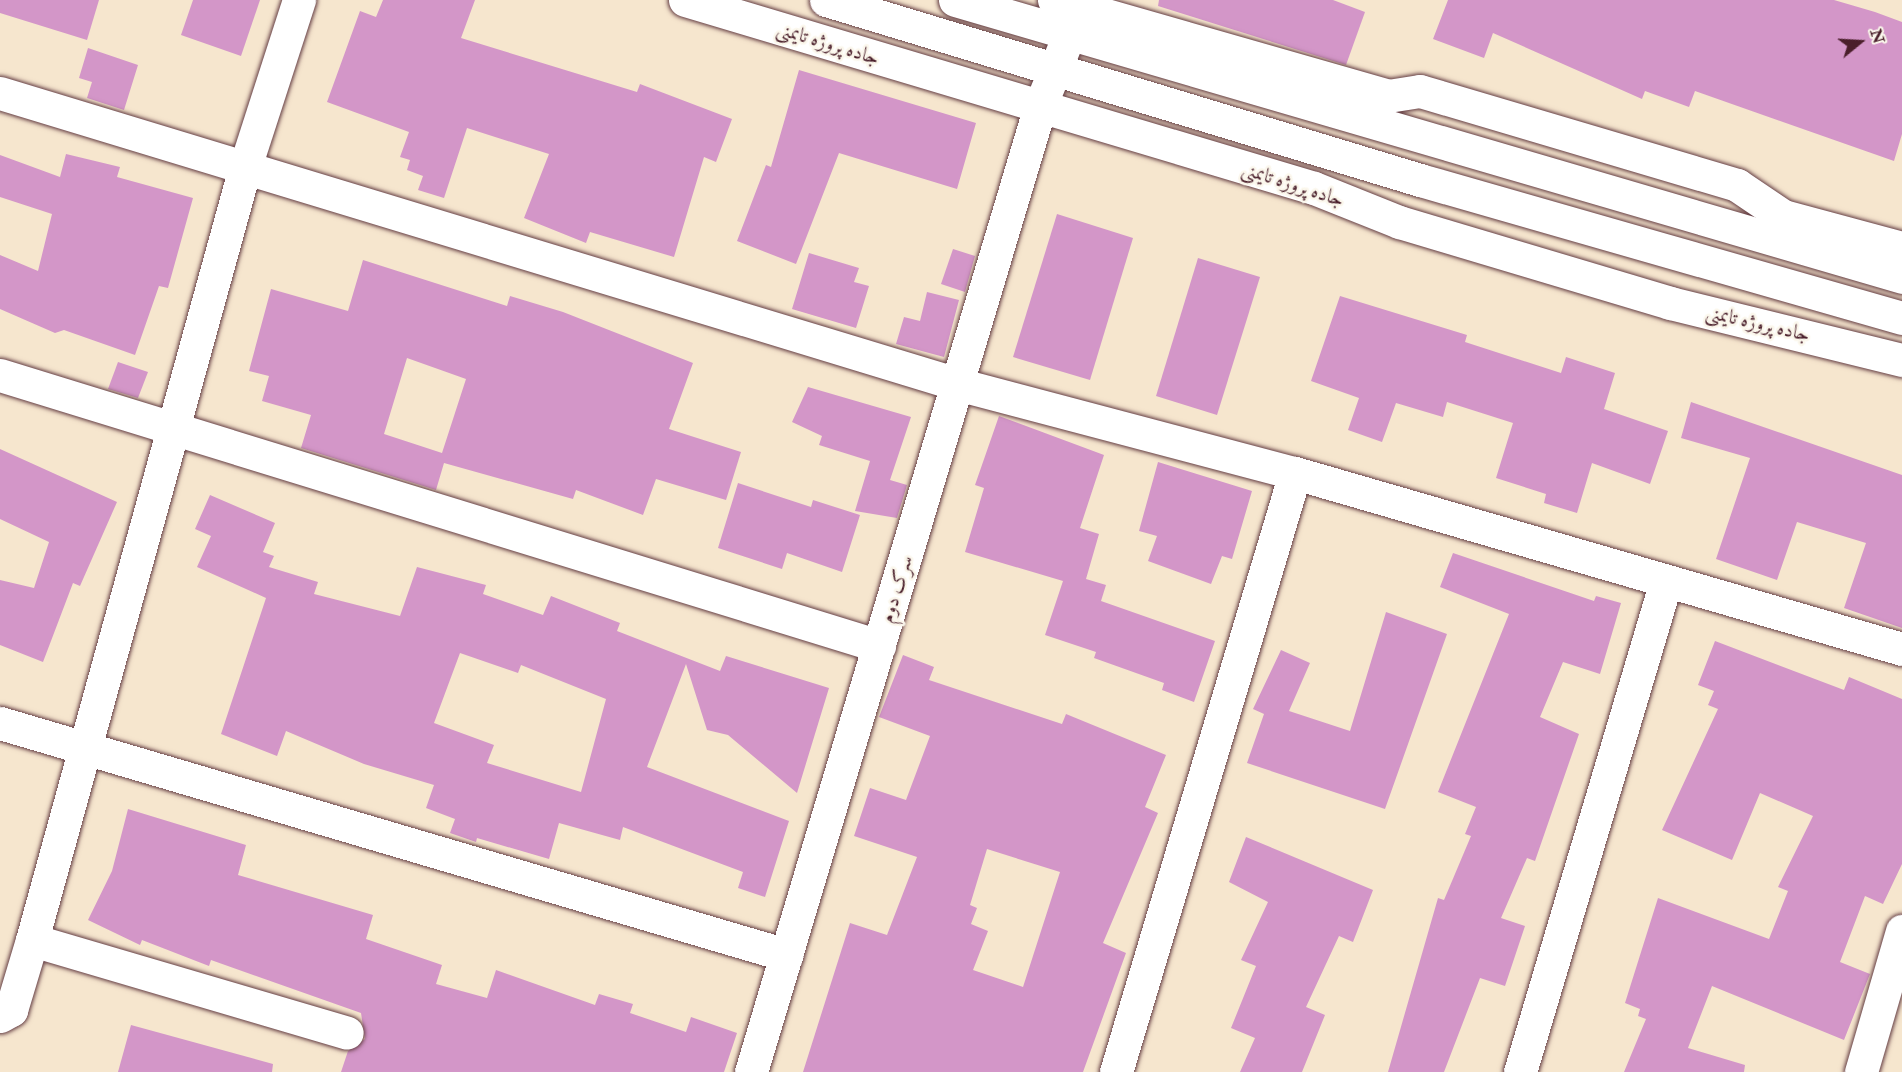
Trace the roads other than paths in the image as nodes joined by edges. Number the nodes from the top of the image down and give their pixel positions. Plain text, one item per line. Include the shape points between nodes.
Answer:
1 (299, 0) edge
2 (685, 0) edge
3 (826, 0) edge
4 (955, 0) edge
5 (1072, 11) edge
6 (1059, 70) junction
7 (0, 93) edge
8 (1040, 106) junction
9 (245, 167) junction
10 (1902, 248) edge
11 (1902, 277) edge
12 (1902, 318) edge
13 (1902, 360) edge
14 (0, 375) edge
15 (957, 384) junction
16 (174, 425) junction
17 (1295, 473) junction
18 (1666, 581) junction
19 (879, 646) junction
20 (1902, 649) edge
21 (0, 723) edge
22 (86, 747) junction
23 (1902, 931) edge
24 (32, 940) junction
25 (786, 955) junction
26 (0, 1016) edge
27 (347, 1034) dead end
28 (751, 1072) edge
29 (1116, 1072) edge
30 (1520, 1072) edge
31 (1861, 1072) edge

1 - 9 street
2 - 8 street, جاده پروژه تایمنی
3 - 6 street, جاده پروژه تایمنی
4 - 5 street
5 - 6 street, سرک دوم
5 - 10 street via 1388,96 1420,91 1737,185 1783,216
5 - 11 street
6 - 8 street, سرک دوم
6 - 12 street, جاده پروژه تایمنی
7 - 9 street
8 - 13 street, جاده پروژه تایمنی via 1659,300
8 - 15 street, سرک دوم
9 - 15 street
9 - 16 street
14 - 16 street
15 - 17 street
15 - 19 street, سرک دوم
16 - 19 street
16 - 22 street
17 - 18 street
17 - 29 street
18 - 20 street
18 - 30 street
19 - 25 street, سرک دوم
21 - 22 street
22 - 24 street
22 - 25 street
23 - 31 street
24 - 26 street via 11,1010
24 - 27 street
25 - 28 street, سرک دوم

